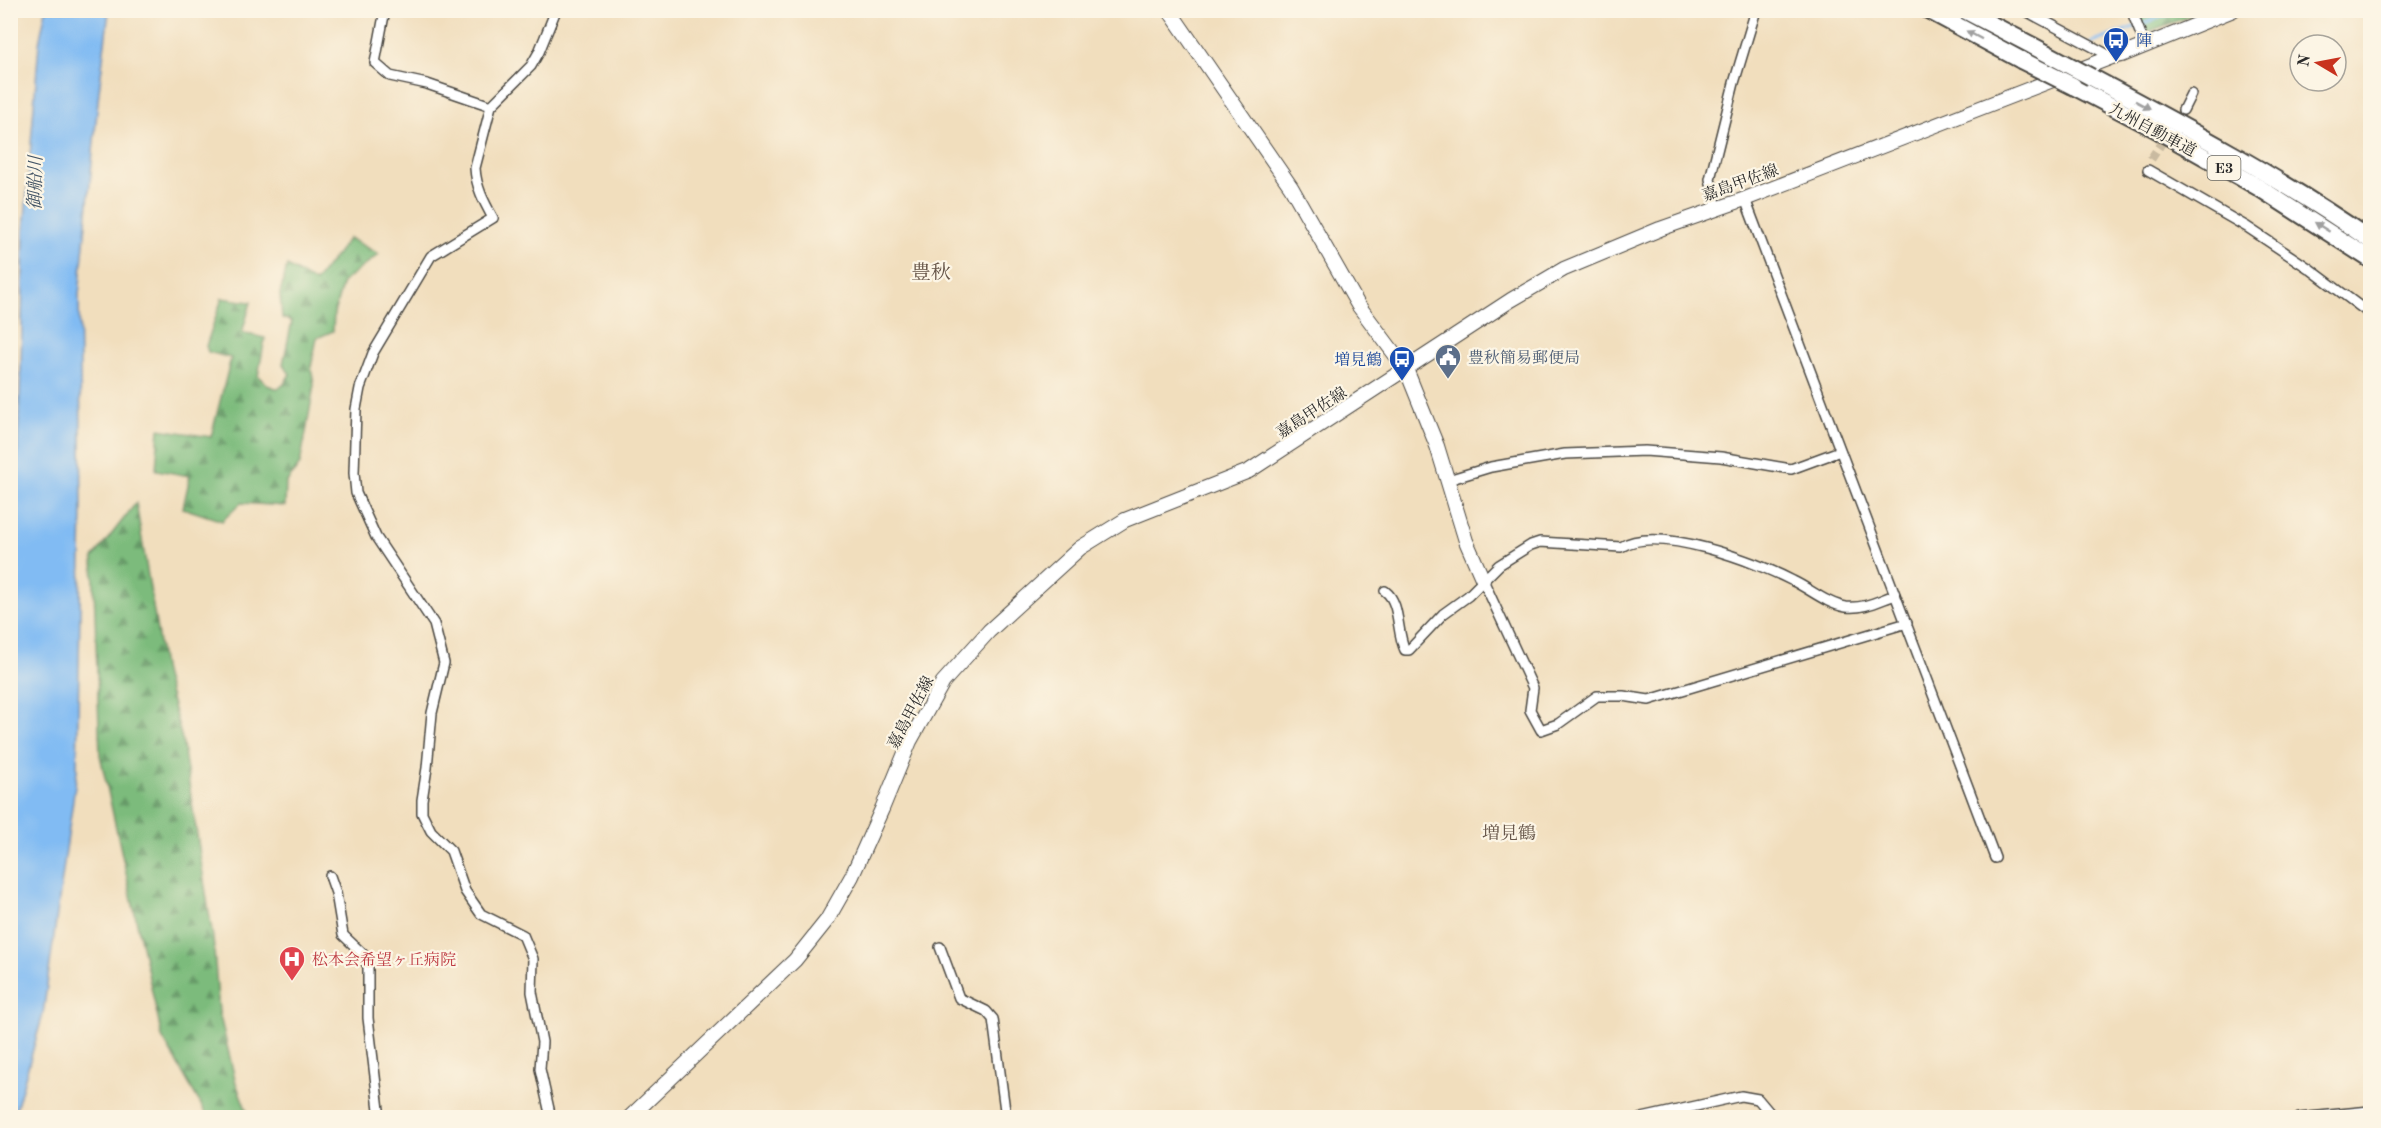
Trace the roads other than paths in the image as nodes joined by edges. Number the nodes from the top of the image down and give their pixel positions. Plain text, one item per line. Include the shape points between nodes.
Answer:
1 (385, 10) edge
2 (556, 10) edge
3 (1169, 10) edge
4 (1756, 10) edge
5 (1928, 10) edge
6 (1964, 10) edge
7 (2024, 10) edge
8 (2232, 10) edge
9 (2135, 14) edge
10 (2144, 41) junction
11 (2112, 57) junction
12 (2191, 94) dead end
13 (491, 105) junction
14 (2183, 110) tunnel mouth
15 (2148, 170) dead end
16 (1745, 199) junction
17 (1718, 208) junction
18 (2370, 240) edge
19 (2370, 259) edge
20 (2370, 314) edge
21 (1406, 369) junction
22 (1840, 451) junction
23 (1448, 480) junction
24 (1483, 580) junction
25 (1385, 591) dead end
26 (1895, 595) junction
27 (1907, 623) junction
28 (1995, 858) dead end
29 (330, 876) dead end
30 (939, 946) dead end
31 (2370, 1111) edge
32 (380, 1118) edge
33 (551, 1118) edge
34 (629, 1118) edge
35 (1006, 1118) edge
36 (1642, 1118) edge
37 (1774, 1118) edge
38 (2299, 1118) edge

1 - 13 street via 375,63 390,76
2 - 13 street via 531,66
3 - 21 main road via 1291,187 1358,305
4 - 17 street via 1710,179
19 -> 5 highway, 九州自動車道 / E3, bridge via 2258,187 2159,131
6 -> 18 highway, 九州自動車道 / E3, bridge via 2173,121
7 - 11 street
8 - 10 main road, 嘉島甲佐線
9 - 10 street
10 - 11 main road, 嘉島甲佐線 via 2122,56
11 - 16 main road, 嘉島甲佐線
12 - 14 street
13 - 33 street via 475,168 482,200 493,219 431,256 373,353 356,409 354,473 356,493 376,537 434,624 444,663 432,713 422,813 431,831 451,851 465,891 481,914 523,935 533,959 532,992 542,1042 540,1069
15 - 20 street via 2247,227
16 - 17 main road, 嘉島甲佐線
16 - 22 street
17 - 21 main road, 嘉島甲佐線 via 1564,269
21 - 23 main road
21 - 34 main road, 嘉島甲佐線 via 1249,471 1125,519 1080,548 989,631 943,682 924,714 852,876 827,920 795,960
22 - 23 street via 1791,469 1721,457 1645,451 1565,454 1491,467
22 - 26 street
23 - 24 main road via 1466,541
24 - 25 street via 1409,650 1402,645 1394,604
24 - 26 street via 1515,554 1540,542 1621,547 1629,542 1678,542 1726,553 1845,607 1864,607
24 - 27 street via 1533,688 1530,710 1541,729 1558,724 1597,696 1649,700
26 - 27 street
27 - 28 street
29 - 32 street via 343,935 363,954 368,967 368,1018
30 - 35 street via 959,998 986,1011 993,1019
31 - 38 street
36 - 37 street via 1741,1096 1758,1099

